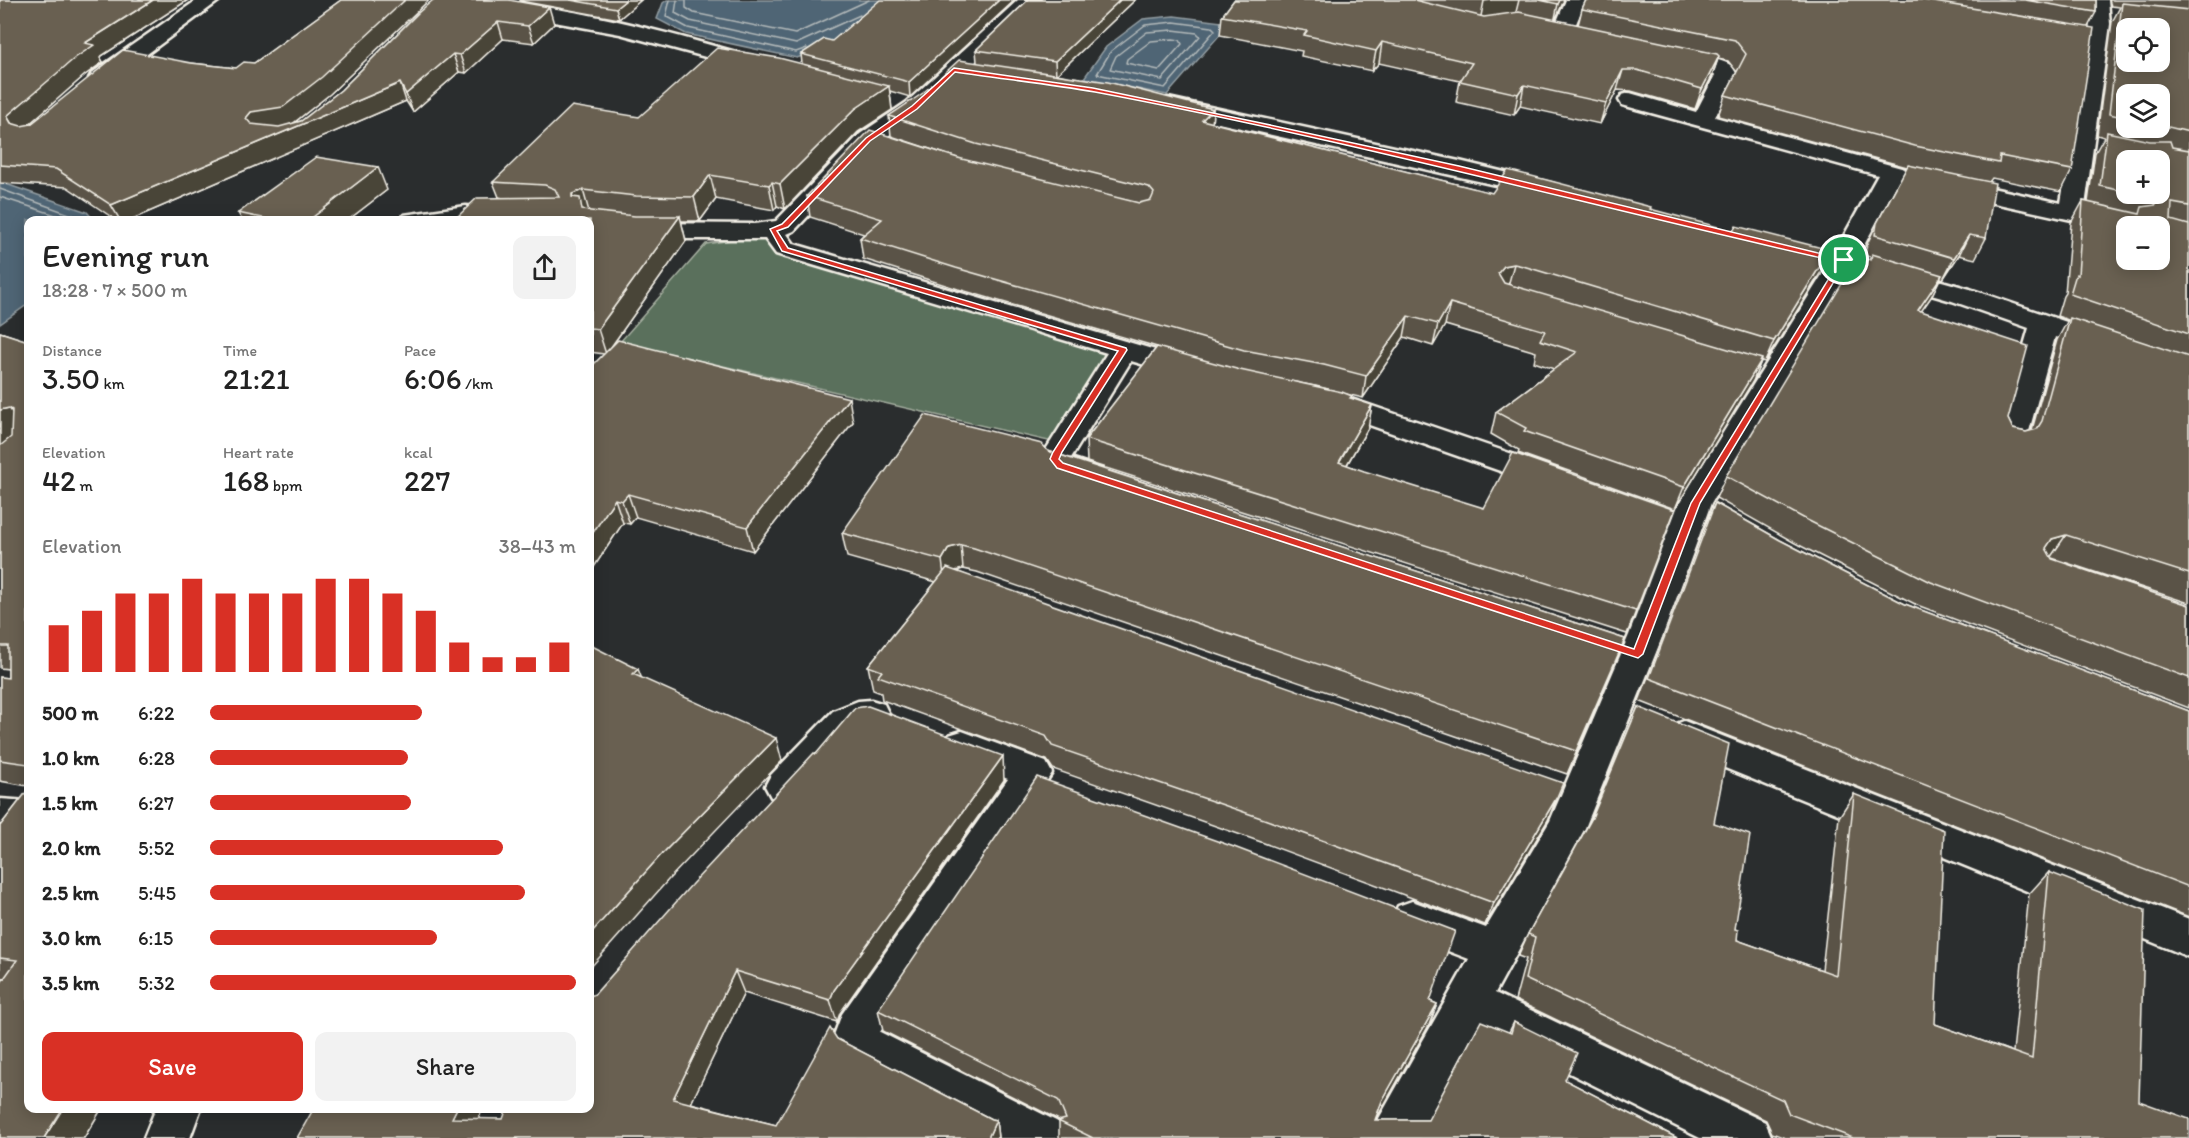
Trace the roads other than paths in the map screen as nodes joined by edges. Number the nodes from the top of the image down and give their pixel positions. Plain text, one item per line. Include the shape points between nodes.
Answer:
1 (210, 0) edge
2 (466, 0) edge
3 (1030, 0) edge
4 (1576, 0) edge
5 (2098, 22) edge
6 (1539, 28) edge
7 (1562, 33) junction
8 (1584, 38) edge
9 (1652, 52) edge
10 (777, 70) edge
11 (954, 70) junction
12 (989, 75) edge
13 (86, 88) edge
14 (1630, 100) dead end
15 (892, 101) dead end
16 (1149, 101) edge
17 (915, 107) junction
18 (1702, 121) junction
19 (868, 139) junction
20 (894, 149) edge
21 (1895, 172) junction
22 (1571, 196) edge
23 (432, 216) edge
24 (515, 216) edge
25 (594, 225) edge
26 (772, 231) junction
27 (1832, 258) junction
28 (2044, 325) junction
29 (1123, 350) junction
30 (2189, 374) edge
31 (1215, 376) edge
32 (1298, 393) edge
33 (2012, 442) edge
34 (1117, 484) edge
35 (1574, 487) edge
36 (1682, 516) junction
37 (1724, 520) edge
38 (1614, 708) junction
39 (1545, 786) edge
40 (1579, 797) junction
41 (0, 815) edge
42 (758, 815) edge
43 (24, 817) edge
44 (1377, 905) edge
45 (2189, 938) edge
46 (1496, 950) junction
47 (1468, 1001) junction
48 (177, 1113) edge
49 (505, 1113) edge
50 (167, 1138) edge
51 (494, 1138) edge
52 (1042, 1138) edge
53 (1393, 1138) edge
54 (1749, 1138) edge

1 - 13 street
2 - 10 street via 622,28
3 - 11 street
4 - 7 street
5 - 21 street via 2085,111 2093,143 2083,216
6 - 7 street
7 - 8 street
9 - 18 street via 1724,71 1726,75
11 - 12 street
11 - 17 street
14 - 18 street
15 - 17 street
16 - 22 street
17 - 19 street
18 - 21 street
19 - 20 street
19 - 26 street via 785,226
21 - 27 street
23 - 24 street
25 - 26 street via 642,231
26 - 29 street via 785,249
27 - 28 street
27 - 36 street via 1760,373
28 - 30 street
28 - 33 street
29 - 31 street
29 - 34 street via 1055,459 1060,466
32 - 35 street via 1349,406
36 - 37 street
36 - 38 street via 1626,651
38 - 40 street
38 - 45 street
39 - 40 street
40 - 46 street via 1566,828
41 - 43 street
42 - 52 street via 846,721 858,715 875,714 915,728 1034,773 1046,784 857,1029 855,1038 859,1044
44 - 46 street
46 - 47 street
47 - 53 street
47 - 54 street
48 - 50 street
49 - 51 street

